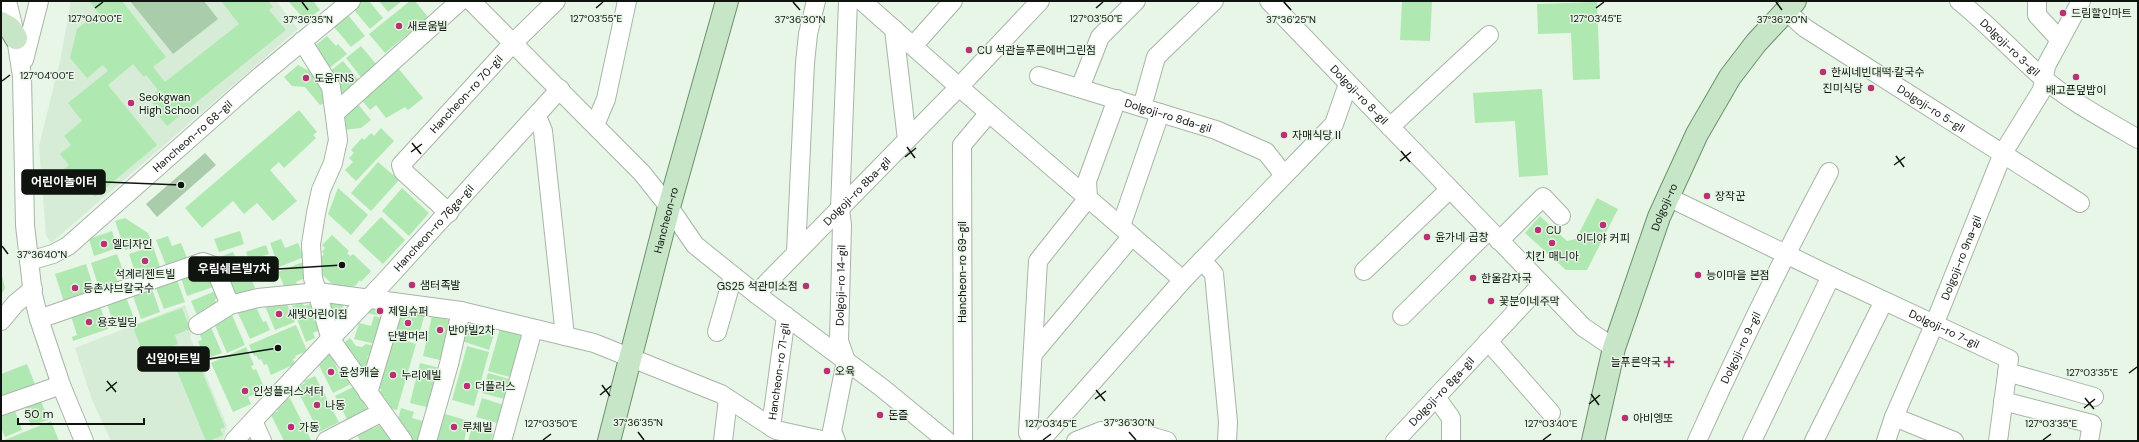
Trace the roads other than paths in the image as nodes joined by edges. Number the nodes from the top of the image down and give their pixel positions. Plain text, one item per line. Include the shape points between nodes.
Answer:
1 (7, 1) edge
2 (39, 1) edge
3 (351, 1) edge
4 (460, 1) edge
5 (471, 1) edge
6 (556, 1) edge
7 (627, 1) edge
8 (727, 1) edge
9 (816, 1) edge
10 (848, 1) edge
11 (862, 1) edge
12 (953, 1) edge
13 (1136, 1) edge
14 (1214, 1) edge
15 (1269, 1) edge
16 (1959, 1) edge
17 (2037, 1) edge
18 (2081, 1) edge
19 (1029, 4) edge
20 (1790, 6) edge
21 (1, 23) edge
22 (894, 29) junction
23 (1489, 35) dead end
24 (16, 38) junction
25 (2060, 40) junction
26 (302, 41) junction
27 (513, 42) junction
28 (913, 46) junction
29 (22, 76) junction
30 (1039, 76) dead end
31 (2044, 78) junction
32 (1348, 84) junction
33 (959, 87) junction
34 (1080, 88) junction
35 (560, 89) junction
36 (1116, 99) junction
37 (1142, 107) junction
38 (335, 113) junction
39 (989, 113) junction
40 (1160, 113) junction
41 (537, 116) junction
42 (595, 126) junction
43 (1390, 127) junction
44 (2138, 139) edge
45 (907, 140) junction
46 (2003, 154) junction
47 (1829, 172) dead end
48 (1284, 175) junction
49 (1450, 188) junction
50 (1668, 197) junction
51 (1088, 198) junction
52 (2080, 203) dead end
53 (669, 207) junction
54 (840, 209) junction
55 (449, 213) junction
56 (1561, 216) dead end
57 (1126, 231) junction
58 (1494, 236) junction
59 (796, 252) junction
60 (1785, 254) junction
61 (1202, 260) junction
62 (29, 261) junction
63 (1364, 271) dead end
64 (733, 276) junction
65 (1831, 276) junction
66 (1183, 280) junction
67 (1540, 285) junction
68 (33, 290) junction
69 (318, 292) junction
70 (756, 294) junction
71 (370, 298) junction
72 (1884, 301) junction
73 (395, 303) junction
74 (230, 305) junction
75 (461, 311) junction
76 (786, 316) junction
77 (1402, 316) dead end
78 (38, 319) junction
79 (1, 321) edge
80 (198, 325) dead end
81 (1934, 325) junction
82 (533, 329) junction
83 (717, 332) dead end
84 (566, 336) junction
85 (331, 340) junction
86 (1488, 341) junction
87 (1614, 348) junction
88 (1033, 354) junction
89 (630, 357) junction
90 (846, 361) junction
91 (2007, 372) junction
92 (61, 385) junction
93 (368, 393) junction
94 (1436, 397) junction
95 (2094, 397) dead end
96 (728, 399) junction
97 (2004, 401) junction
98 (1, 406) edge
99 (382, 412) junction
100 (1551, 413) dead end
101 (1894, 417) junction
102 (253, 421) junction
103 (771, 427) junction
104 (2090, 433) edge
105 (789, 437) edge
106 (84, 441) edge
107 (234, 441) edge
108 (262, 441) edge
109 (326, 441) edge
110 (403, 441) edge
111 (427, 441) edge
112 (502, 441) edge
113 (609, 441) edge
114 (723, 441) edge
115 (826, 441) edge
116 (836, 441) edge
117 (947, 441) edge
118 (962, 441) edge
119 (1033, 441) edge
120 (1040, 441) edge
121 (1076, 441) edge
122 (1167, 441) edge
123 (1227, 441) edge
124 (1395, 441) edge
125 (1451, 441) edge
126 (1593, 441) edge
127 (1697, 441) edge
128 (1752, 441) edge
129 (1814, 441) edge
130 (1886, 441) edge
131 (1953, 441) edge
132 (1998, 441) edge

1 - 24 street
2 - 29 street via 26,49
3 - 26 street, Hancheon-ro 68-gil
4 - 38 street
5 - 27 street
6 - 27 street, Hancheon-ro 70-gil
7 - 42 street via 606,99
8 - 53 main road, Hancheon-ro
9 - 59 street via 808,34 805,63
10 - 54 street
11 - 22 street
12 - 28 street
13 - 34 street via 1100,37
14 - 37 street via 1156,57
15 - 32 street, Dolgoji-ro 8-gil
16 - 31 street, Dolgoji-ro 3-gil
17 - 25 street via 2037,15
18 - 25 street, Dolgoji-ro 3-gil
19 - 33 street, Dolgoji-ro 8ba-gil
20 - 46 street, Dolgoji-ro 5-gil via 1805,28
20 - 50 main road, Dolgoji-ro via 1756,43 1730,77 1697,134
21 - 24 main road via 10,28
22 - 28 street
22 - 45 street
23 - 43 street
24 - 29 street
25 - 31 street, Dolgoji-ro 3-gil via 2046,66
26 - 38 street via 331,87
26 - 62 street, Hancheon-ro 68-gil via 68,246 53,254
27 - 35 street
27 - 55 street, Hancheon-ro 70-gil via 401,164 403,171
28 - 33 street
29 - 62 street via 25,225
30 - 34 street, Dolgoji-ro 8da-gil
31 - 44 street, Dolgoji-ro 3-gil via 2080,104
31 - 46 street, Dolgoji-ro 9na-gil via 2042,90
32 - 43 street, Dolgoji-ro 8-gil
32 - 48 street via 1334,124
33 - 39 street
33 - 45 street, Dolgoji-ro 8ba-gil
34 - 36 street, Dolgoji-ro 8da-gil
35 - 41 street, Hancheon-ro 76ga-gil
35 - 42 street
36 - 37 street, Dolgoji-ro 8da-gil
36 - 51 street via 1087,181
37 - 40 street, Dolgoji-ro 8da-gil
38 - 69 street via 336,150 321,190 311,244 313,278
39 - 51 street
39 - 118 street, Hancheon-ro 69-gil via 962,145
40 - 48 street, Dolgoji-ro 8da-gil via 1216,130 1266,152
40 - 57 street
41 - 55 street, Hancheon-ro 76ga-gil
41 - 84 street via 543,131
42 - 53 street via 642,173
43 - 49 street, Dolgoji-ro 8-gil
45 - 54 street, Dolgoji-ro 8ba-gil
46 - 52 street, Dolgoji-ro 5-gil
46 - 81 street, Dolgoji-ro 9na-gil
47 - 60 street
48 - 61 street
49 - 58 street, Dolgoji-ro 8-gil
49 - 63 street
50 - 60 street, Dolgoji-ro 7-gil
50 - 87 main road, Dolgoji-ro
51 - 57 street
51 - 88 street via 1038,260
53 - 64 street via 695,245
53 - 89 main road, Hancheon-ro
54 - 59 street, Dolgoji-ro 8ba-gil
54 - 90 street, Dolgoji-ro 14-gil via 842,225 839,341
55 - 71 street, Hancheon-ro 76ga-gil
56 - 58 street via 1543,198
57 - 66 street
57 - 88 street
58 - 67 street, Dolgoji-ro 8-gil
58 - 77 street
59 - 70 street, Dolgoji-ro 8ba-gil
60 - 65 street, Dolgoji-ro 7-gil
60 - 127 street, Dolgoji-ro 9-gil
61 - 66 street
61 - 123 street via 1214,274 1228,422
62 - 68 street
64 - 70 street
64 - 83 street
65 - 72 street, Dolgoji-ro 7-gil
65 - 128 street
66 - 120 street
67 - 86 street, Dolgoji-ro 8ga-gil
67 - 87 street, Dolgoji-ro 8-gil via 1583,327
68 - 78 street
68 - 79 street via 15,304
69 - 71 street, Hancheon-ro 71-gil
69 - 74 street, Hancheon-ro 71-gil via 251,299
69 - 85 street
70 - 76 street
71 - 73 street, Hancheon-ro 71-gil
71 - 85 street, Hancheon-ro 76ga-gil
72 - 81 street, Dolgoji-ro 7-gil
72 - 129 street
73 - 75 street, Hancheon-ro 71-gil
73 - 93 street
74 - 78 street via 214,266 203,262
74 - 80 street, Hancheon-ro 71-gil
75 - 82 street, Hancheon-ro 71-gil
75 - 111 street via 450,364
76 - 90 street
76 - 103 street, Hancheon-ro 71-gil
78 - 92 street
81 - 91 street, Dolgoji-ro 7-gil via 2009,359
81 - 101 street, Dolgoji-ro 9na-gil
82 - 84 street, Hancheon-ro 71-gil
82 - 112 street
84 - 89 street, Hancheon-ro 71-gil via 594,343
85 - 93 street
85 - 102 street, Hancheon-ro 76ga-gil
86 - 94 street, Dolgoji-ro 8ga-gil
86 - 100 street
87 - 126 main road, Dolgoji-ro
88 - 119 street via 1028,433
89 - 96 street, Hancheon-ro 71-gil
89 - 113 main road, Hancheon-ro
90 - 116 street via 832,431
90 - 117 street
91 - 95 street
91 - 97 street
92 - 98 street
92 - 106 street
93 - 99 street
94 - 124 street, Dolgoji-ro 8ga-gil
94 - 125 street via 1451,418
96 - 103 street, Hancheon-ro 71-gil
96 - 114 street
97 - 104 street
97 - 132 street
99 - 109 street
99 - 110 street
101 - 130 street, Dolgoji-ro 9na-gil
101 - 131 street
102 - 107 street, Hancheon-ro 76ga-gil
102 - 108 street
103 - 105 street, Hancheon-ro 71-gil
105 - 115 street, Hancheon-ro 71-gil
121 - 122 street via 1101,431 1136,432

